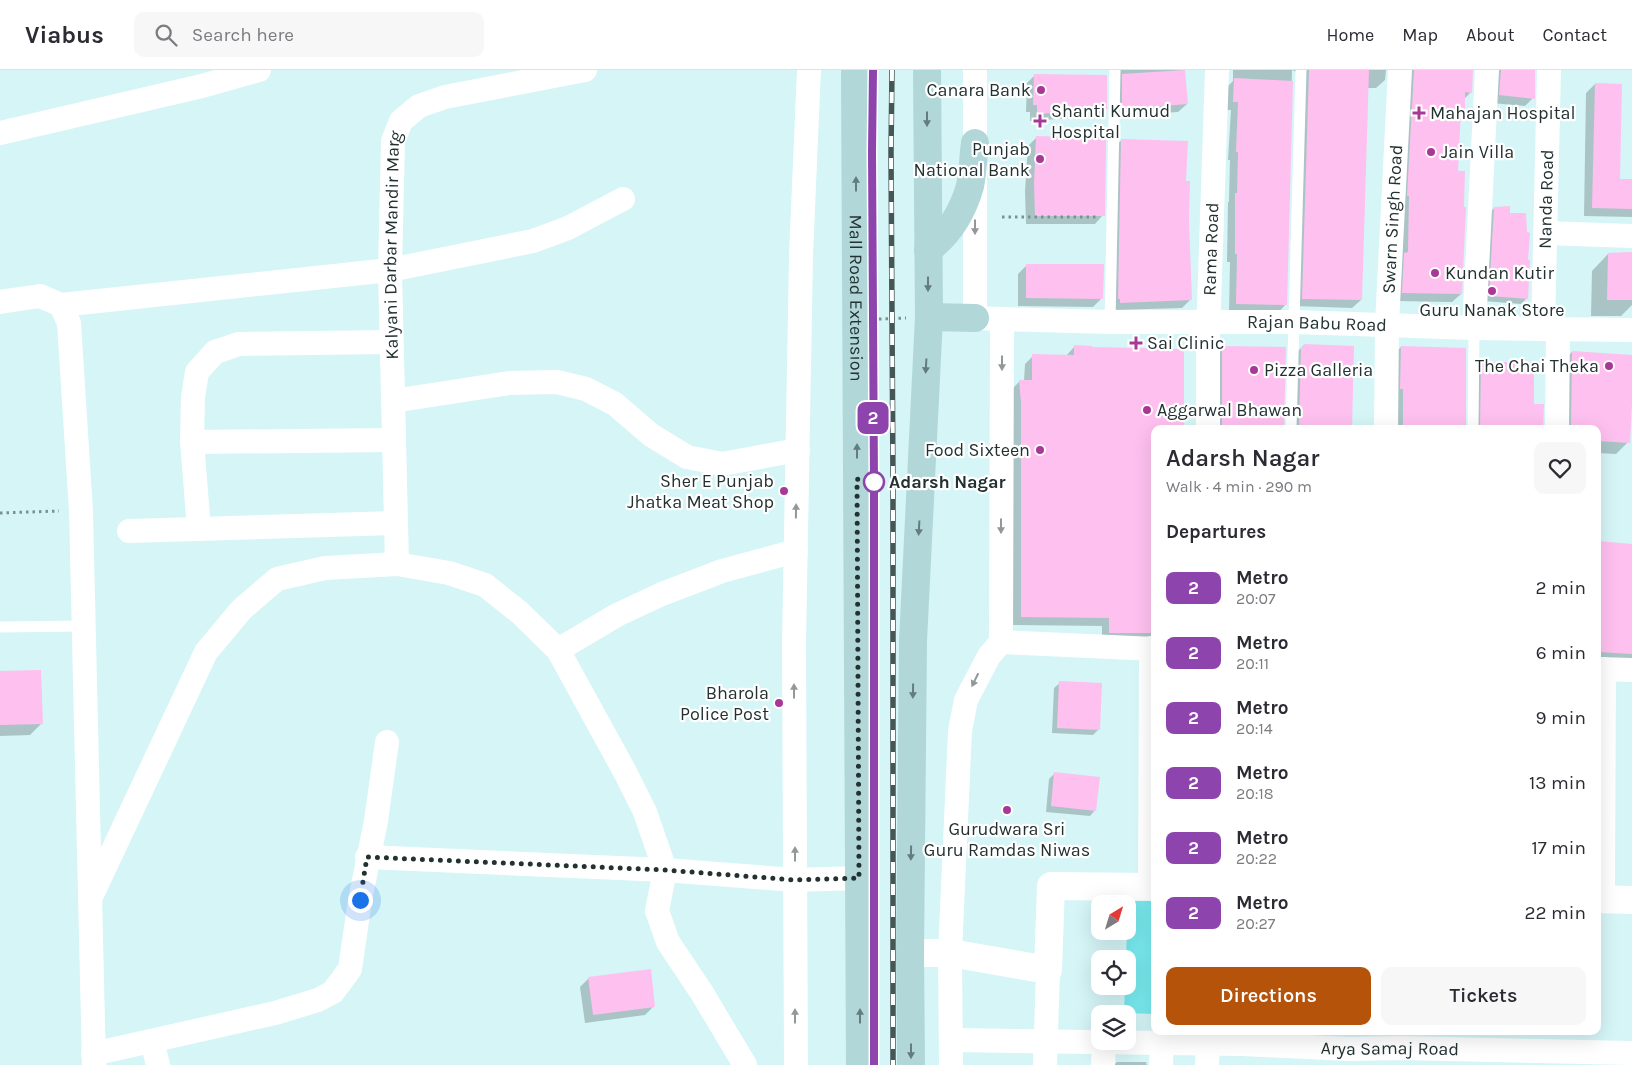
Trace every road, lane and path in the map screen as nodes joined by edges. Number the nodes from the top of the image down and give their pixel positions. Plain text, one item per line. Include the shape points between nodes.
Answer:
1 (259, 70) edge
2 (585, 70) edge
3 (809, 70) edge
4 (855, 70) edge
5 (927, 70) edge
6 (975, 70) edge
7 (1115, 70) edge
8 (1217, 70) edge
9 (1301, 70) edge
10 (1400, 70) edge
11 (1487, 70) edge
12 (1549, 70) edge
13 (0, 133) edge
14 (975, 144) junction
15 (623, 199) dead end
16 (1002, 217) dead end
17 (1098, 217) dead end
18 (1545, 233) junction
19 (1632, 236) edge
20 (928, 250) junction
21 (390, 270) junction
22 (0, 302) edge
23 (61, 305) junction
24 (929, 317) junction
25 (975, 318) junction
26 (1002, 319) junction
27 (1110, 322) junction
28 (1209, 322) junction
29 (1294, 322) junction
30 (1387, 324) junction
31 (1474, 328) junction
32 (1550, 329) junction
33 (1632, 330) edge
34 (391, 342) junction
35 (393, 400) junction
36 (1208, 425) edge
37 (1291, 425) edge
38 (1386, 425) edge
39 (1473, 425) edge
40 (1558, 425) edge
41 (394, 440) junction
42 (192, 442) junction
43 (798, 450) junction
44 (81, 511) junction
45 (0, 513) edge
46 (395, 523) junction
47 (199, 529) junction
48 (130, 531) dead end
49 (796, 551) junction
50 (397, 564) junction
51 (83, 626) junction
52 (0, 627) edge
53 (1001, 642) junction
54 (1151, 648) edge
55 (558, 650) junction
56 (1601, 669) edge
57 (1632, 670) edge
58 (387, 742) dead end
59 (367, 857) junction
60 (665, 870) junction
61 (859, 878) junction
62 (795, 880) junction
63 (1151, 887) edge
64 (90, 899) junction
65 (1601, 899) edge
66 (1632, 900) edge
67 (910, 953) junction
68 (950, 954) junction
69 (1048, 970) junction
70 (952, 1040) junction
71 (1046, 1040) junction
72 (152, 1041) junction
73 (1091, 1042) edge
74 (1136, 1049) edge
75 (1445, 1049) edge
76 (1104, 1050) edge
77 (1538, 1050) edge
78 (1632, 1053) edge
79 (1162, 1054) edge
80 (1241, 1054) edge
81 (1208, 1055) edge
82 (1294, 1055) edge
83 (1349, 1057) edge
84 (1400, 1057) edge
85 (1503, 1058) edge
86 (94, 1060) edge
87 (158, 1065) edge
88 (745, 1065) edge
89 (796, 1065) edge
90 (860, 1065) edge
91 (911, 1065) edge
92 (951, 1065) edge
93 (1045, 1065) edge
94 (1103, 1065) edge

1 - 13 street
2 - 21 street, Kalyani Darbar Mandir Marg via 444,97 418,106 401,121 393,141
3 - 43 street via 801,255
61 -> 4 main road, Mall Road Extension
5 -> 20 main road
6 - 14 street
7 - 27 lane
8 - 28 street, Rama Road
9 - 29 lane
10 - 30 street, Swarn Singh Road
11 - 31 street
12 - 18 street, Nanda Road
14 - 20 main road via 970,186 959,213 945,235
14 -> 25 street
15 - 21 street via 568,228 533,241
16 - 17 path
18 - 19 street
18 - 32 street, Nanda Road
20 -> 24 main road
21 - 23 street
21 - 34 street, Kalyani Darbar Mandir Marg
22 - 23 street via 40,296
23 - 44 street via 69,323
24 - 25 main road
24 -> 67 main road via 913,641
25 - 26 street, Rajan Babu Road
26 - 27 street, Rajan Babu Road
26 -> 53 street
27 - 28 street, Rajan Babu Road
28 - 29 street, Rajan Babu Road
28 - 36 street, Rama Road
29 - 30 street, Rajan Babu Road
29 - 37 lane
30 - 31 street, Rajan Babu Road
30 - 38 street, Swarn Singh Road
31 - 32 street, Rajan Babu Road
31 - 39 lane
32 - 33 street, Rajan Babu Road
32 - 40 street, Nanda Road
34 - 35 street, Kalyani Darbar Mandir Marg
34 - 42 street via 239,344 215,352 197,372
35 - 41 street, Kalyani Darbar Mandir Marg
35 - 43 street via 509,383 557,382 586,389 616,404 651,435 687,456 722,464
41 - 42 street
41 - 46 street, Kalyani Darbar Mandir Marg
42 - 47 street
49 -> 43 street
44 - 45 path
44 - 51 street
46 - 47 street
46 - 50 street, Kalyani Darbar Mandir Marg
47 - 48 street
49 - 55 street via 722,571 662,594 617,615
62 -> 49 street
50 - 55 street via 449,573 485,586 519,612
50 - 64 street via 325,568 277,579 242,609 206,652
51 - 52 lane
51 - 64 street
53 - 54 street
53 -> 68 street via 989,656 966,700 960,731
55 - 60 street via 645,812
56 - 57 street
58 - 59 street via 376,821
59 - 60 street
59 - 72 street via 350,970 333,992 318,1000 274,1013
60 - 62 street
60 - 88 street via 657,911 668,942
61 - 62 street
90 -> 61 main road, Mall Road Extension
89 -> 62 street
63 - 69 street via 1051,886
64 - 86 street
65 - 66 street
67 - 68 street
67 -> 91 main road
68 - 69 street
68 - 70 street
69 - 71 street
70 - 71 street, Arya Samaj Road
70 - 92 street
71 - 73 street, Arya Samaj Road
71 - 93 street
72 - 86 street
72 - 87 street
74 - 79 street, Arya Samaj Road
75 - 84 street, Arya Samaj Road
75 - 85 street, Arya Samaj Road
76 - 94 street
77 - 78 street, Arya Samaj Road
77 - 85 street, Arya Samaj Road
79 - 81 street, Arya Samaj Road
80 - 81 street, Arya Samaj Road
80 - 82 street, Arya Samaj Road
82 - 83 street, Arya Samaj Road
83 - 84 street, Arya Samaj Road

